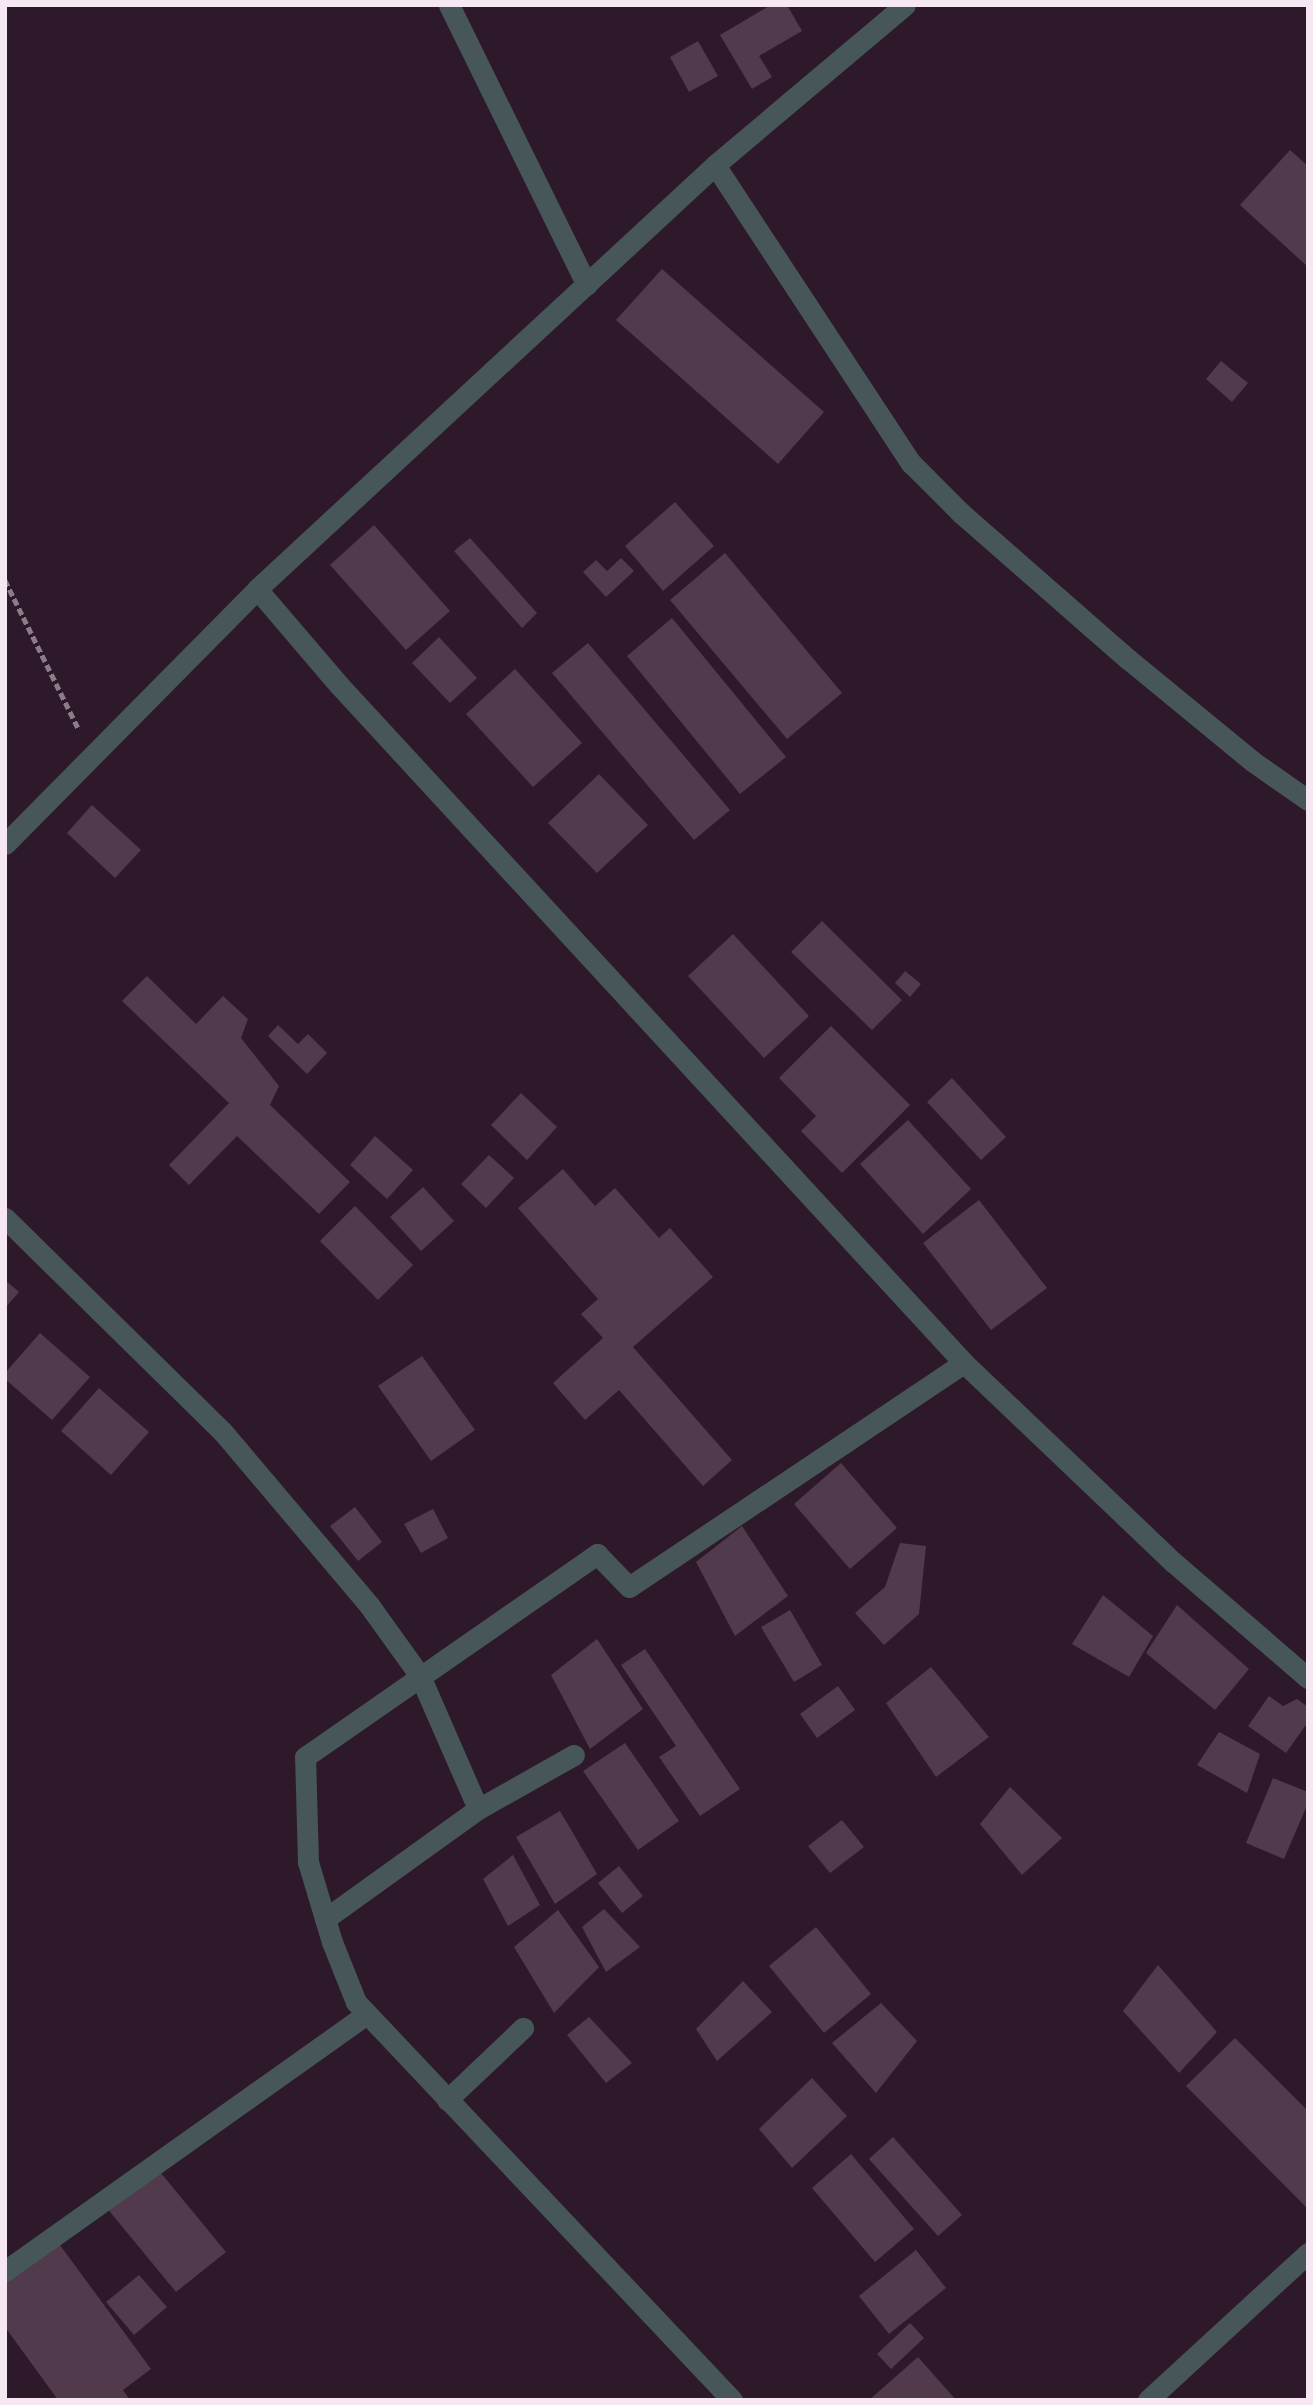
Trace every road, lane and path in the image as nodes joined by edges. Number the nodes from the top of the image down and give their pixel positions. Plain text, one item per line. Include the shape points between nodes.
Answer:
1 (449, 5) edge
2 (905, 5) edge
3 (715, 165) junction
4 (587, 285) junction
5 (5, 580) edge
6 (257, 589) junction
7 (92, 755) junction
8 (1308, 800) edge
9 (5, 844) edge
10 (5, 1218) edge
11 (964, 1363) junction
12 (420, 1676) junction
13 (1308, 1678) edge
14 (573, 1755) dead end
15 (478, 1808) junction
16 (325, 1919) junction
17 (367, 2014) junction
18 (523, 2028) dead end
19 (447, 2100) junction
20 (1308, 2253) edge
21 (5, 2272) edge
22 (732, 2400) edge
23 (1148, 2400) edge

1 - 4 street
2 - 3 street
3 - 4 street
3 - 8 street via 911,463 1128,659 1252,761
4 - 6 street
5 - 7 path
6 - 7 street
6 - 11 street via 339,685
7 - 9 street
10 - 12 street via 222,1431 369,1605
11 - 12 street via 629,1587 597,1554
11 - 13 street via 1173,1562
12 - 15 street
12 - 16 street via 305,1757 309,1862
14 - 15 street
15 - 16 street
16 - 17 street via 356,2002
17 - 19 street
17 - 21 street
18 - 19 street
19 - 22 street
20 - 23 street

